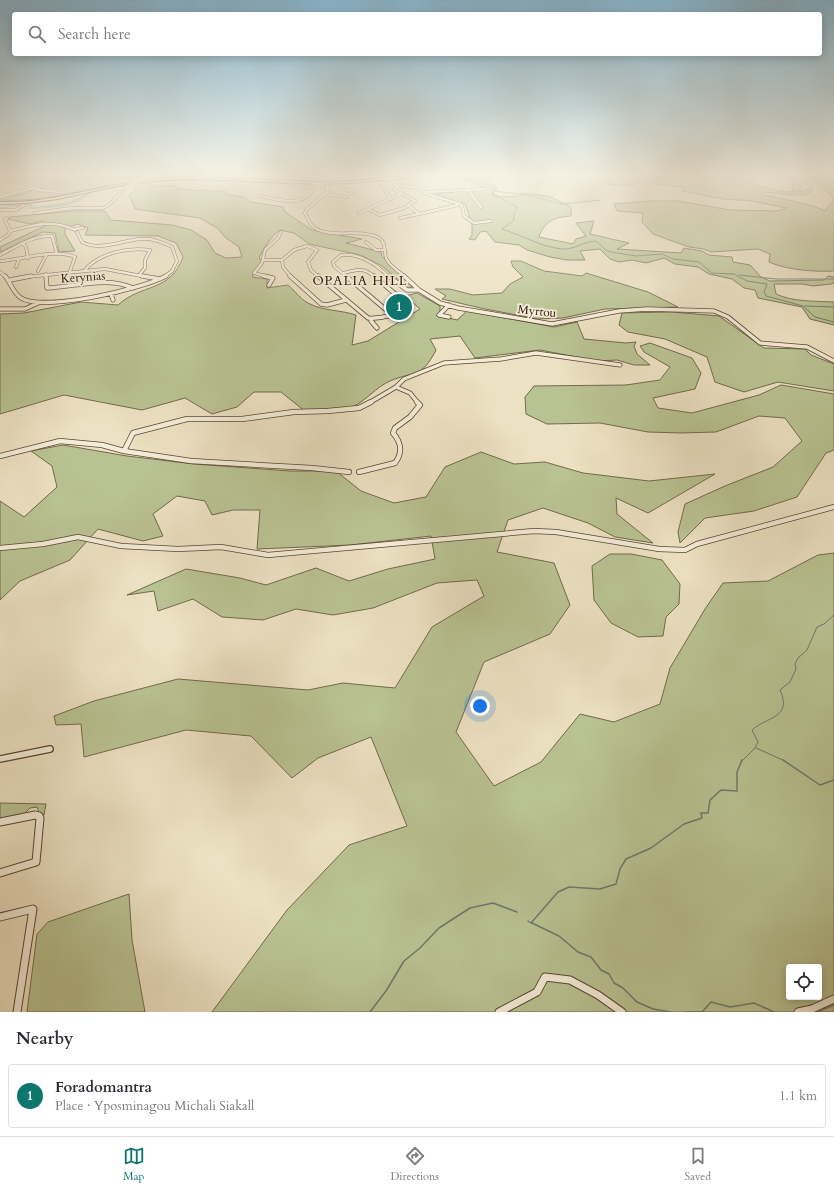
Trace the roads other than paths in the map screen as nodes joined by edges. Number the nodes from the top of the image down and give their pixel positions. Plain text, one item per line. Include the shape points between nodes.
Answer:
1 (6, 223) edge
2 (41, 223) edge
3 (50, 223) edge
4 (311, 223) edge
5 (84, 228) dead end
6 (10, 231) junction
7 (75, 231) junction
8 (281, 232) dead end
9 (0, 240) edge
10 (366, 242) dead end
11 (23, 244) junction
12 (385, 250) junction
13 (57, 254) junction
14 (0, 255) edge
15 (46, 256) junction
16 (28, 258) junction
17 (19, 259) junction
18 (263, 260) junction
19 (282, 260) junction
20 (0, 261) edge
21 (16, 267) dead end
22 (38, 271) dead end
23 (70, 271) junction
24 (84, 271) junction
25 (0, 272) edge
26 (343, 273) junction
27 (46, 274) junction
28 (139, 275) junction
29 (160, 279) junction
30 (10, 280) junction
31 (269, 285) dead end
32 (133, 288) junction
33 (419, 290) junction
34 (111, 294) junction
35 (113, 300) dead end
36 (346, 300) junction
37 (38, 303) junction
38 (449, 305) junction
39 (0, 309) edge
40 (391, 314) junction
41 (449, 317) dead end
42 (372, 320) junction
43 (377, 328) dead end
44 (834, 361) edge
45 (620, 365) dead end
46 (396, 387) junction
47 (124, 451) junction
48 (0, 456) edge
49 (349, 472) dead end
50 (359, 472) dead end
51 (834, 507) edge
52 (0, 548) edge
53 (50, 749) dead end
54 (0, 759) edge
55 (0, 822) edge
56 (0, 873) edge
57 (0, 917) edge
58 (834, 1000) edge
59 (17, 1012) edge
60 (499, 1012) edge
61 (622, 1012) edge
62 (798, 1012) edge

1 - 6 street
2 - 6 street
3 - 7 street
4 - 12 street, Myrtou via 315,228 336,233 376,236 383,241
5 - 7 street
6 - 9 street
7 - 29 street via 78,239 91,245 134,239 154,240 172,247 177,261 174,270
8 - 18 street via 265,250
10 - 12 street via 376,250
11 - 13 street via 37,237 51,235
11 - 14 street
11 - 16 street
12 - 33 street, Myrtou via 387,260
13 - 15 street
13 - 23 street via 73,255
15 - 16 street
15 - 22 street
16 - 17 street
17 - 20 street
17 - 21 street
18 - 19 street
18 - 31 street via 254,273 273,278
19 - 36 street via 287,273 321,304
19 - 36 street via 297,246 316,248 308,262 311,270
23 - 24 street
23 - 27 street
24 - 28 street via 110,270
24 - 28 street via 89,264 103,257 135,250 150,250 145,260 145,268
25 - 30 street
26 - 33 street via 334,266 335,258 342,255 357,257 375,265 408,290
26 - 40 street
26 - 40 street via 367,270 408,305
27 - 30 street
27 - 32 street, Kerynias via 48,288 123,284
28 - 29 street
29 - 32 street
30 - 37 street via 19,298
32 - 34 street
33 - 38 street, Myrtou via 434,300
34 - 35 street
34 - 37 street
36 - 42 street
37 - 39 street via 29,309
38 - 41 street via 439,316
38 - 44 street, Myrtou via 552,324 619,311 714,311 728,317 760,343 807,346
40 - 42 street
42 - 43 street
45 - 46 street via 536,353 501,359 444,363 404,379
46 - 47 street via 359,408 294,412 242,419 187,419 133,433
46 - 50 street via 410,394 420,405 410,417 395,428 393,433 400,442 400,455 395,463
47 - 48 street via 102,445 60,441
47 - 49 street via 190,461
51 - 52 street via 697,544 685,550 659,549 556,532 534,531 268,555 221,547 178,549 121,546 78,537 43,544
53 - 54 street
55 - 56 street via 37,815 40,818 36,862
57 - 59 street via 33,908
58 - 62 street
60 - 61 street via 537,992 545,977 570,980

